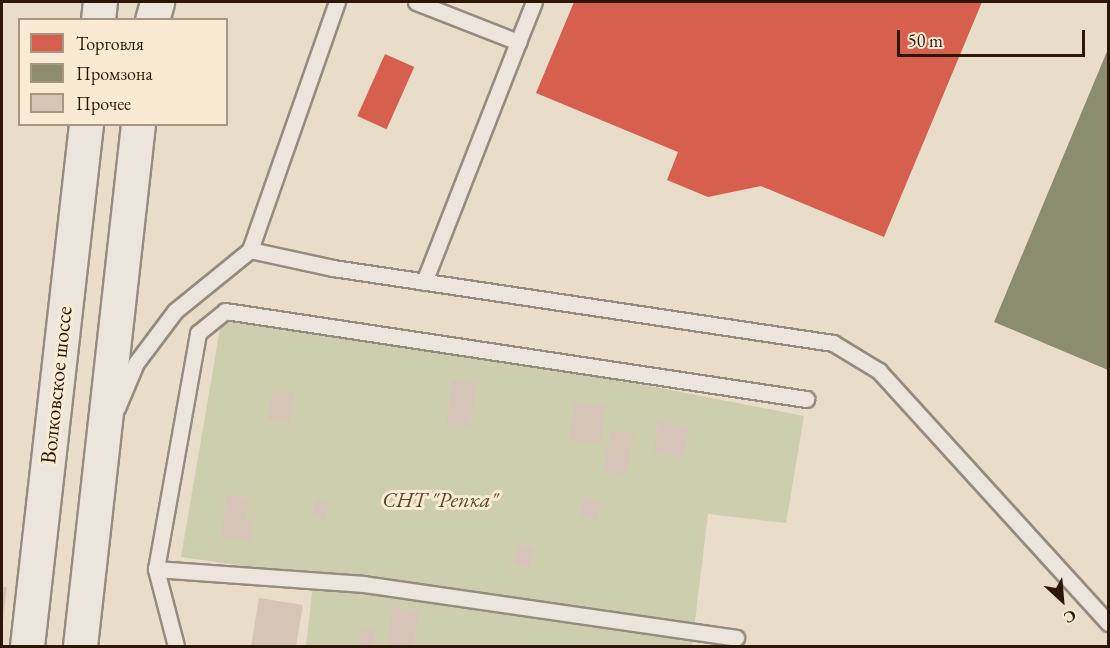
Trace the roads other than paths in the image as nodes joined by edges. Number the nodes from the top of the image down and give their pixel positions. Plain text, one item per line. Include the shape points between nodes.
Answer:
1 (100, 2) edge
2 (152, 2) edge
3 (157, 2) edge
4 (337, 2) edge
5 (416, 2) edge
6 (534, 2) edge
7 (98, 18) edge
8 (151, 18) edge
9 (152, 18) edge
10 (518, 42) junction
11 (86, 126) edge
12 (138, 126) edge
13 (250, 250) junction
14 (424, 282) junction
15 (806, 399) dead end
16 (103, 441) junction
17 (156, 569) junction
18 (84, 614) junction
19 (1108, 623) edge
20 (736, 638) dead end
21 (27, 646) edge
22 (80, 646) edge
23 (88, 646) edge
24 (176, 646) edge

1 - 7 main road
2 - 8 main road
3 - 9 main road
4 - 13 lane
5 - 10 lane
6 - 10 lane
10 - 14 lane
11 - 21 main road, Волковское шоссе
12 - 16 main road
13 - 14 lane
13 - 16 lane via 175,311 136,363
14 - 19 lane via 833,343 879,371
15 - 17 lane via 225,312 198,333
16 - 18 main road
17 - 20 lane via 363,584
17 - 24 lane
18 - 22 main road
18 - 23 lane

